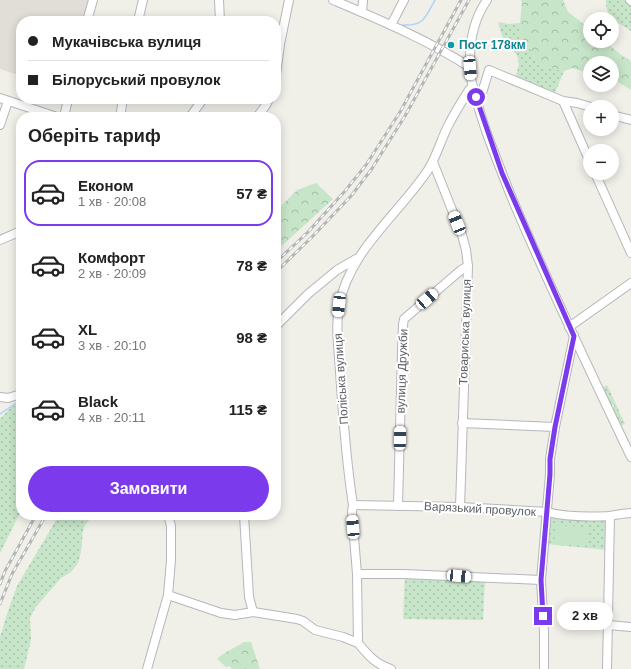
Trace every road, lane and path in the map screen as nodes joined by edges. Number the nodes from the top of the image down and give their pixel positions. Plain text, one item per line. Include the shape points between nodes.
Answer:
1 (93, 0) edge
2 (143, 0) edge
3 (219, 0) edge
4 (289, 0) edge
5 (333, 0) edge
6 (363, 0) edge
7 (404, 0) edge
8 (486, 0) edge
9 (362, 12) junction
10 (88, 16) edge
11 (139, 16) edge
12 (220, 16) edge
13 (391, 25) junction
14 (281, 39) edge
15 (470, 68) junction
16 (473, 87) junction
17 (4, 99) edge
18 (564, 101) junction
19 (16, 103) edge
20 (19, 104) edge
21 (583, 105) edge
22 (478, 107) junction
23 (42, 112) edge
24 (619, 117) edge
25 (631, 120) edge
26 (0, 125) edge
27 (583, 146) edge
28 (433, 162) junction
29 (598, 180) edge
30 (16, 233) edge
31 (0, 240) edge
32 (631, 253) edge
33 (356, 259) junction
34 (468, 266) junction
35 (631, 283) edge
36 (281, 321) edge
37 (569, 328) junction
38 (574, 336) junction
39 (568, 361) junction
40 (586, 362) junction
41 (0, 396) edge
42 (16, 396) edge
43 (462, 423) junction
44 (555, 427) junction
45 (631, 457) edge
46 (353, 505) junction
47 (398, 506) junction
48 (460, 507) junction
49 (547, 512) junction
50 (631, 513) edge
51 (610, 516) junction
52 (169, 520) edge
53 (244, 520) edge
54 (357, 574) junction
55 (541, 580) junction
56 (168, 595) junction
57 (253, 612) junction
58 (608, 625) junction
59 (631, 627) edge
60 (358, 643) junction
61 (147, 669) edge
62 (391, 669) edge
63 (544, 669) edge
64 (607, 669) edge

1 - 10 street
2 - 11 street
3 - 12 street
4 - 14 street
5 - 9 street
6 - 9 street
7 - 13 street
8 - 15 street via 473,28
9 - 13 street
13 - 15 street via 456,58
15 - 16 street
16 - 22 street
16 - 28 street, Поліська вулиця via 449,123
17 - 19 street
17 - 26 street
18 - 21 street
18 - 22 street via 489,70
18 - 27 street
20 - 23 street
22 - 37 street via 510,194
24 - 25 street
28 - 33 street, Поліська вулиця via 405,201
28 - 34 street, Товариська вулиця via 462,235
29 - 32 street
30 - 31 street
33 - 36 street via 337,270
33 - 46 street, Поліська вулиця via 345,286 337,318
34 - 43 street, Товариська вулиця
34 - 47 street, вулиця Дружби via 404,319
35 - 37 street
37 - 38 street
38 - 39 street
38 - 40 street
39 - 40 street
39 - 44 street
40 - 45 street
41 - 42 street via 8,398
43 - 44 street
43 - 48 street, Товариська вулиця
44 - 49 street
46 - 47 street, Варязький провулок
46 - 54 street, Поліська вулиця
47 - 48 street, Варязький провулок
48 - 49 street, Варязький провулок
49 - 51 street, Варязький провулок
49 - 55 street
50 - 51 street, Варязький провулок
51 - 58 street
52 - 56 street via 171,546
53 - 57 street via 249,597
54 - 55 street
54 - 60 street, Поліська вулиця
55 - 63 street
56 - 57 street via 221,613
56 - 61 street
57 - 60 street via 297,619 315,630
58 - 59 street
58 - 64 street
60 - 62 street via 381,666

